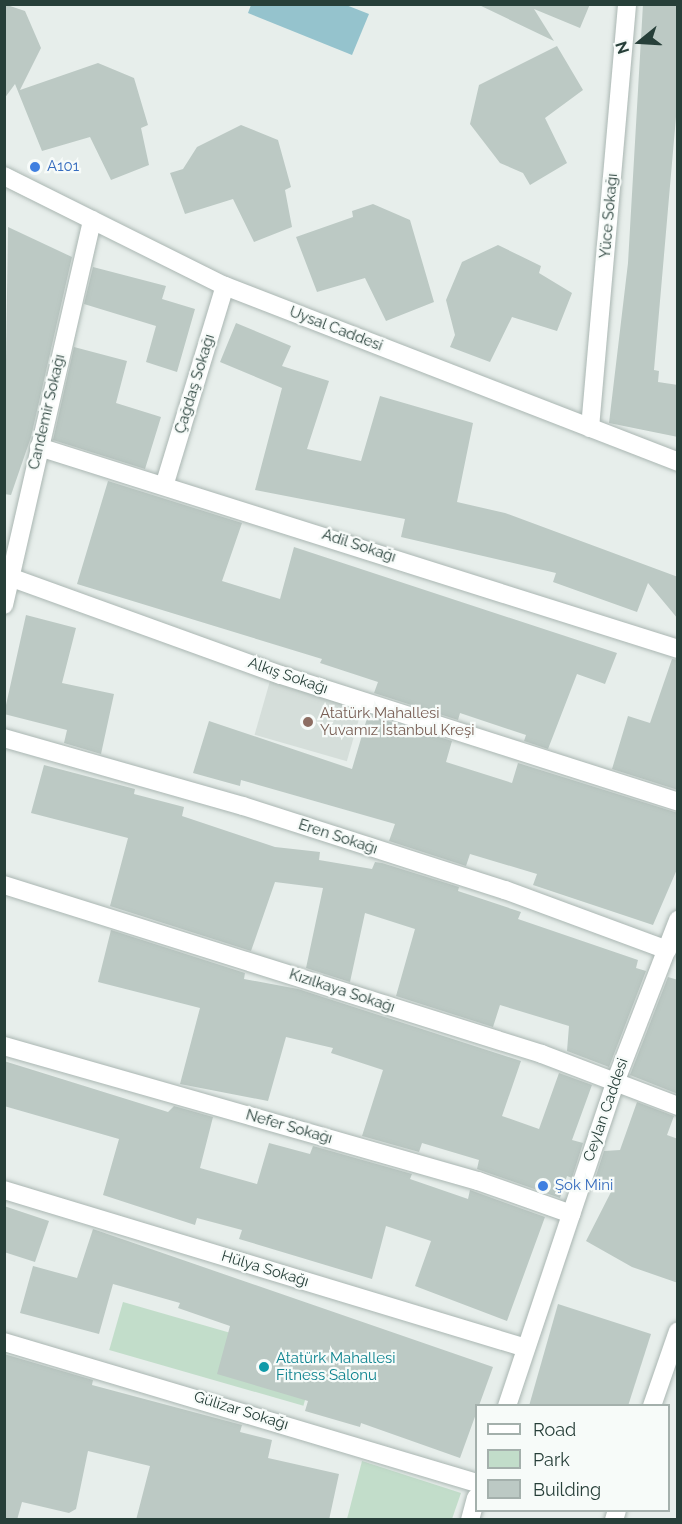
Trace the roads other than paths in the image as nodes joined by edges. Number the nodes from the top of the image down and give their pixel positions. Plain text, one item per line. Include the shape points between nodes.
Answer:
1 (627, 4) edge
2 (4, 176) edge
3 (92, 220) junction
4 (225, 286) junction
5 (590, 428) junction
6 (39, 447) junction
7 (678, 462) edge
8 (165, 483) junction
9 (8, 577) edge
10 (4, 606) edge
11 (678, 649) edge
12 (4, 738) edge
13 (678, 802) edge
14 (4, 885) edge
15 (678, 920) edge
16 (667, 950) junction
17 (4, 1046) edge
18 (616, 1080) junction
19 (678, 1106) edge
20 (4, 1190) edge
21 (571, 1214) junction
22 (678, 1331) edge
23 (4, 1342) edge
24 (526, 1348) junction
25 (671, 1373) edge
26 (508, 1404) edge
27 (653, 1404) edge
28 (475, 1482) edge
29 (475, 1504) edge
30 (470, 1520) edge

1 - 5 street, Yüce Sokağı
2 - 3 street, Uysal Caddesi
3 - 4 street, Uysal Caddesi
3 - 6 street, Candemir Sokağı
4 - 5 street, Uysal Caddesi
4 - 8 street, Çağdaş Sokağı
5 - 7 street, Uysal Caddesi
6 - 8 street, Adil Sokağı
6 - 9 street, Candemir Sokağı
8 - 11 street, Adil Sokağı
9 - 10 street, Candemir Sokağı
9 - 13 street, Alkış Sokağı via 281,675
12 - 16 street, Eren Sokağı via 289,821 506,890
14 - 18 street, Kızılkaya Sokağı
15 - 16 street, Ceylan Caddesi
16 - 18 street, Ceylan Caddesi
17 - 21 street, Nefer Sokağı via 478,1181
18 - 19 street, Kızılkaya Sokağı
18 - 21 street, Ceylan Caddesi
20 - 24 street, Hülya Sokağı
21 - 24 street, Ceylan Caddesi
22 - 25 street
23 - 28 street, Gülizar Sokağı
24 - 26 street, Ceylan Caddesi
25 - 27 street
29 - 30 street

